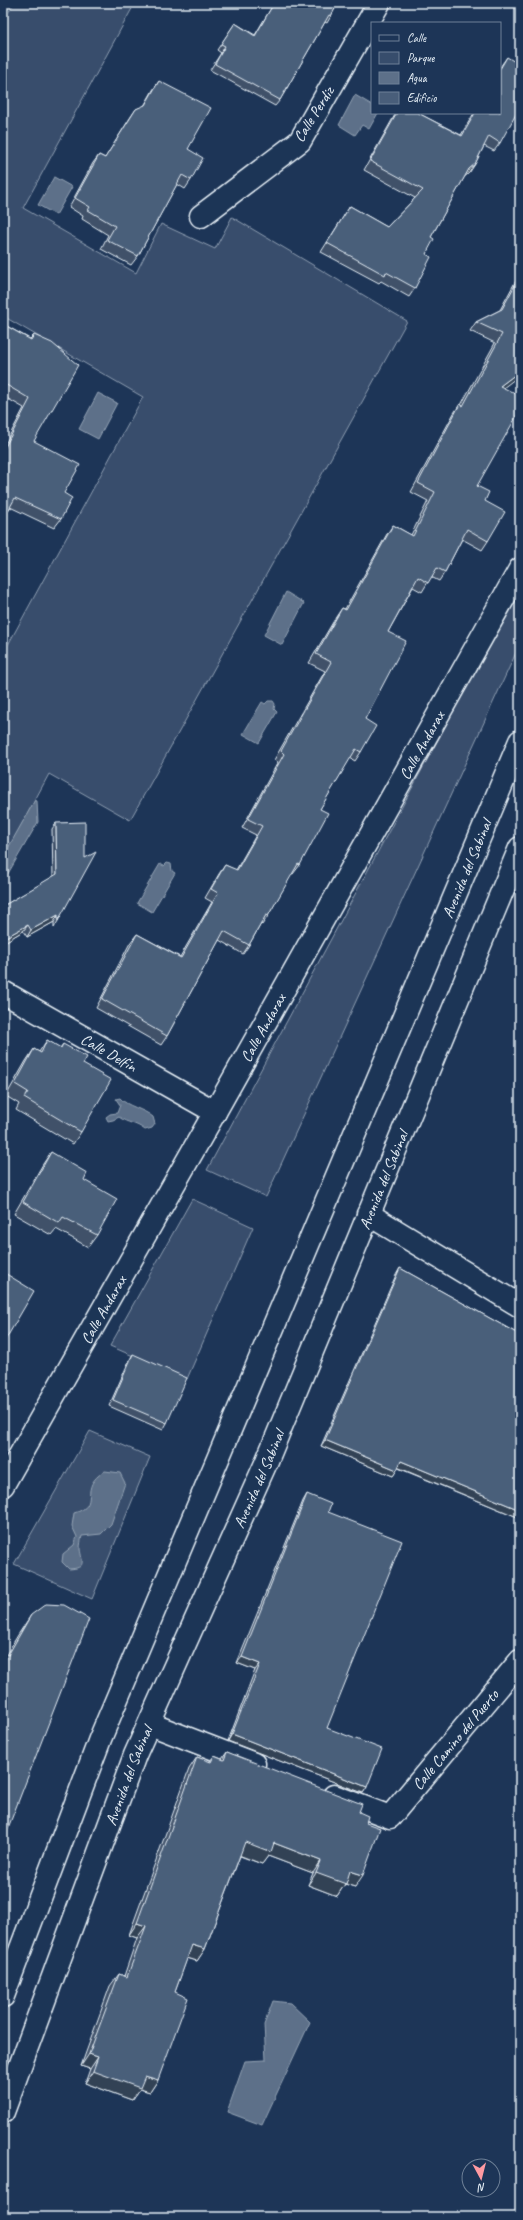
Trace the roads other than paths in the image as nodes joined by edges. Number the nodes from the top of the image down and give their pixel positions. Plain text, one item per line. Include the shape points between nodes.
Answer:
1 (379, 3) edge
2 (201, 216) dead end
3 (520, 569) edge
4 (520, 740) edge
5 (520, 848) edge
6 (3, 992) edge
7 (215, 1112) junction
8 (368, 1214) junction
9 (520, 1306) edge
10 (3, 1485) edge
11 (520, 1661) edge
12 (150, 1724) junction
13 (274, 1772) edge
14 (317, 1789) edge
15 (3, 1996) edge
16 (3, 2112) edge

1 - 2 street, Calle Perdiz via 300,141
3 - 7 street, Calle Andarax
4 - 15 street, Avenida del Sabinal via 103,1732
5 - 8 street, Avenida del Sabinal
6 - 7 street, Calle Delfín
7 - 10 street, Calle Andarax
8 - 9 street
8 - 12 street, Avenida del Sabinal via 266,1463
11 - 14 street, Calle Camino del Puerto via 390,1817
12 - 13 street
12 - 16 street, Avenida del Sabinal via 135,1755

